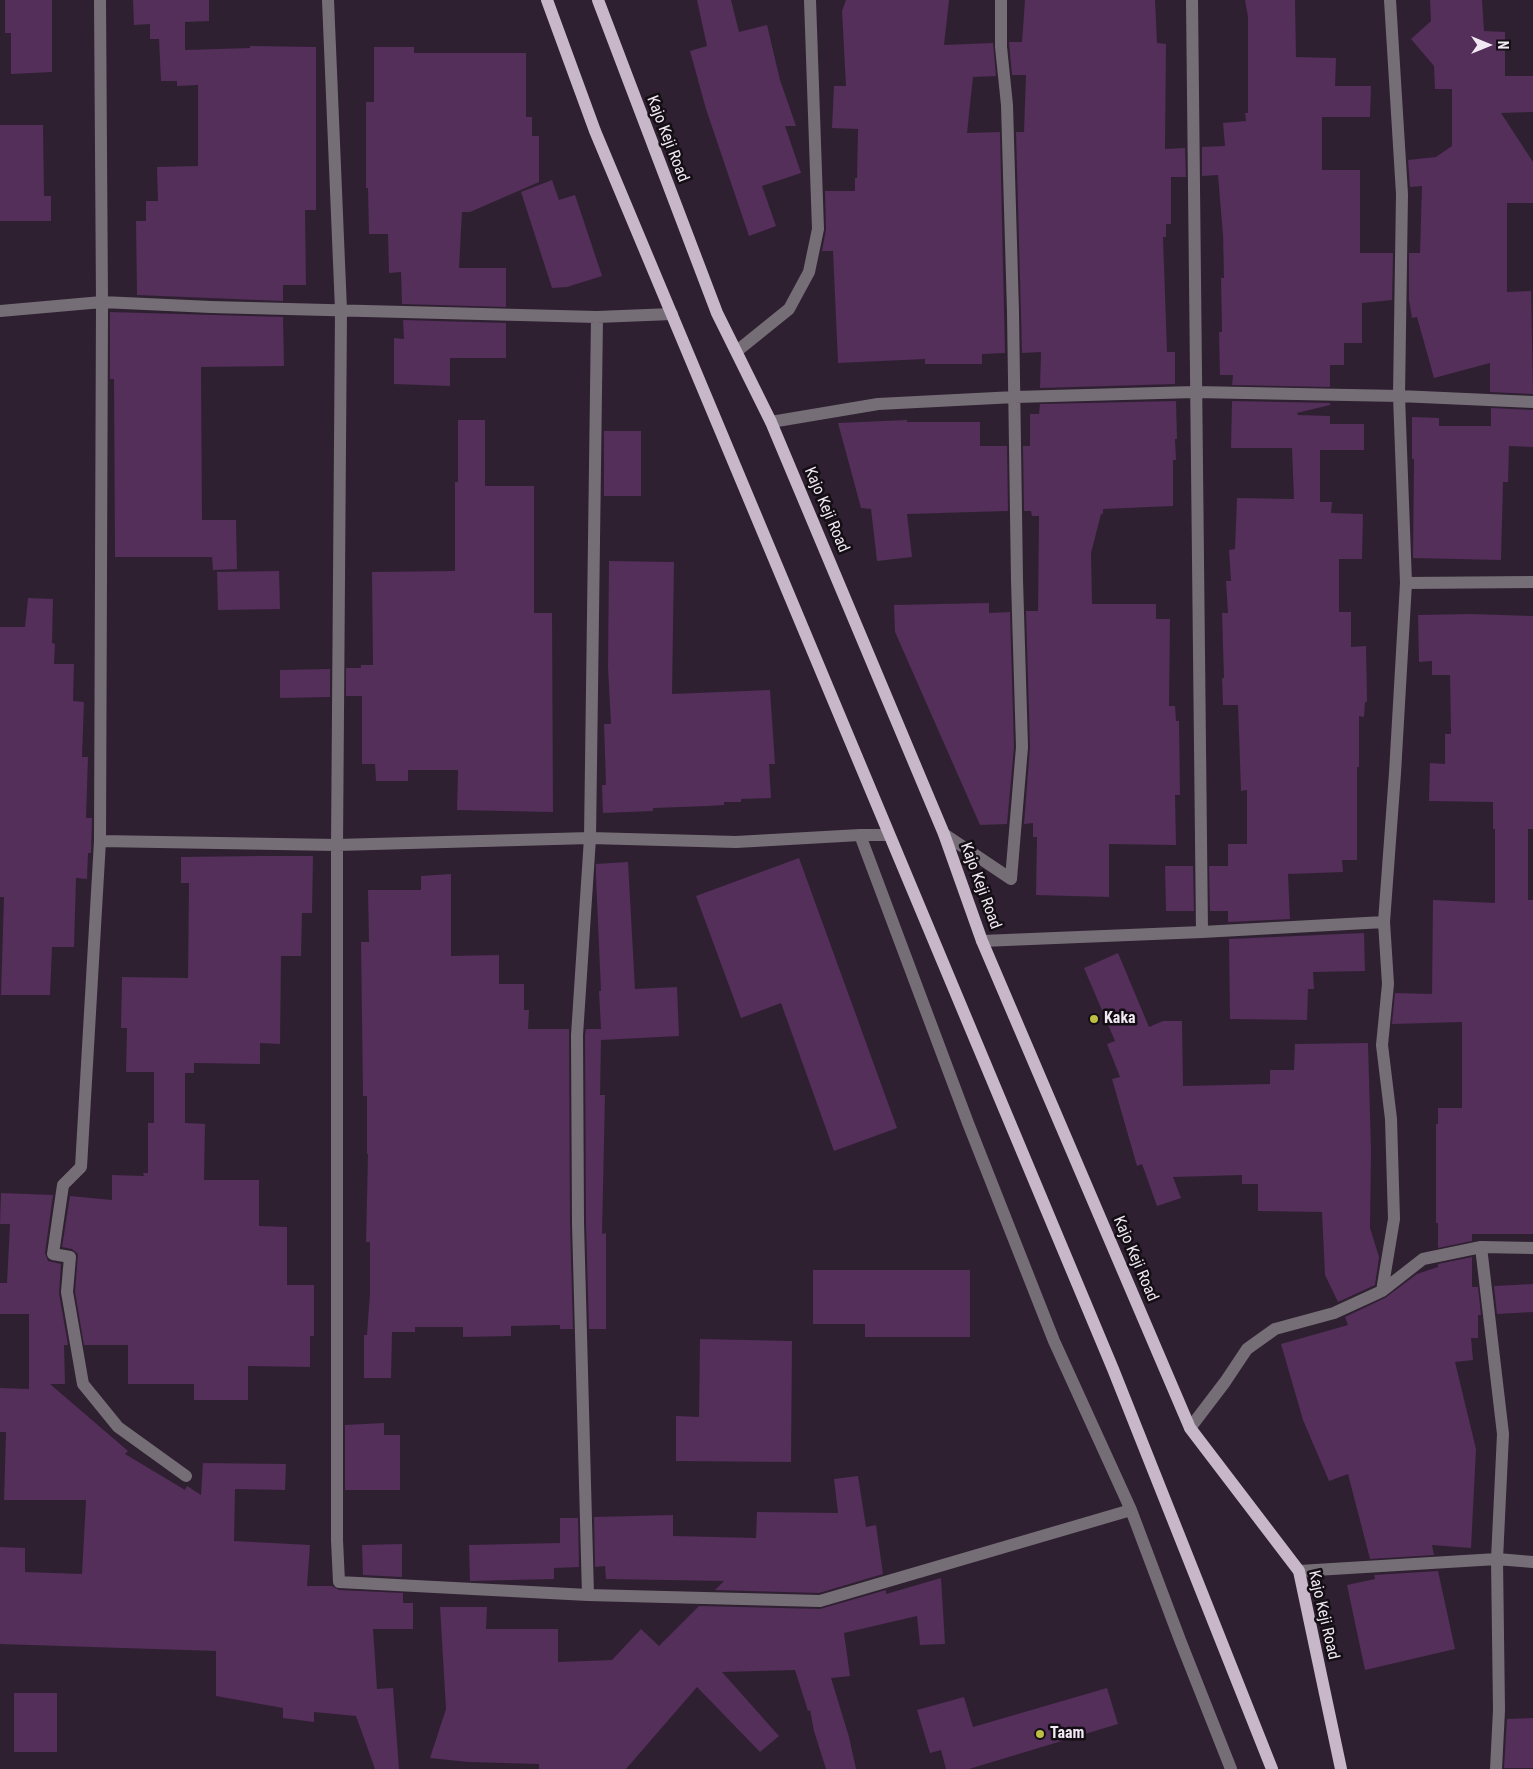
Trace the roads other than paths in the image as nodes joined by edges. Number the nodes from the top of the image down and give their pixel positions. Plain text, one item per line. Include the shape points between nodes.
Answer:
1 (100, 0) edge
2 (328, 0) edge
3 (547, 0) edge
4 (598, 0) edge
5 (810, 0) edge
6 (1001, 0) edge
7 (1192, 0) edge
8 (1390, 0) edge
9 (102, 302) junction
10 (340, 310) junction
11 (0, 311) edge
12 (672, 314) junction
13 (597, 317) junction
14 (737, 351) junction
15 (1195, 392) junction
16 (1399, 396) junction
17 (1015, 397) junction
18 (1533, 402) edge
19 (771, 422) junction
20 (1533, 582) edge
21 (1406, 583) junction
22 (944, 834) junction
23 (860, 835) junction
24 (889, 835) junction
25 (590, 838) junction
26 (100, 841) junction
27 (337, 845) junction
28 (1384, 922) junction
29 (1202, 932) junction
30 (982, 941) junction
31 (1481, 1247) junction
32 (1533, 1248) edge
33 (1382, 1291) junction
34 (1190, 1428) junction
35 (186, 1476) dead end
36 (1131, 1510) junction
37 (1498, 1559) junction
38 (1533, 1562) edge
39 (1299, 1572) junction
40 (588, 1595) junction
41 (1231, 1769) edge
42 (1272, 1769) edge
43 (1341, 1769) edge
44 (1496, 1769) edge

1 - 9 street
2 - 10 street
3 - 12 main road via 595,131
4 - 14 main road, Kajo Keji Road via 717,314
5 - 14 street via 818,229 809,272 789,309
6 - 17 street
7 - 15 street
8 - 16 street via 1402,194
9 - 10 street
9 - 11 street
9 - 26 street
10 - 13 street
10 - 27 street
12 - 13 street
12 - 24 main road
13 - 25 street
14 - 19 main road, Kajo Keji Road
15 - 16 street
15 - 17 street
15 - 29 street
16 - 18 street
16 - 21 street
17 - 19 street via 878,404
17 - 22 street via 1022,747 1011,879
19 - 22 main road, Kajo Keji Road
20 - 21 street
21 - 28 street
22 - 30 main road, Kajo Keji Road
23 - 24 street
23 - 25 street via 736,842
23 - 36 street via 1054,1341
24 - 42 main road via 1113,1369
25 - 27 street
25 - 40 street via 577,1035 578,1223
26 - 27 street
26 - 35 street via 81,1167 63,1185 53,1254 70,1257 67,1292 83,1384 118,1427
27 - 40 street via 339,1582
28 - 29 street
28 - 33 street via 1388,984 1382,1045 1391,1119 1394,1219
29 - 30 street
30 - 34 main road, Kajo Keji Road
31 - 32 street
31 - 33 street via 1423,1259
31 - 37 street via 1503,1434
33 - 34 street via 1334,1313 1274,1329 1246,1349
34 - 39 main road, Kajo Keji Road
36 - 40 street via 820,1601
36 - 41 street
37 - 38 street
37 - 39 street
37 - 44 street
39 - 43 main road, Kajo Keji Road

